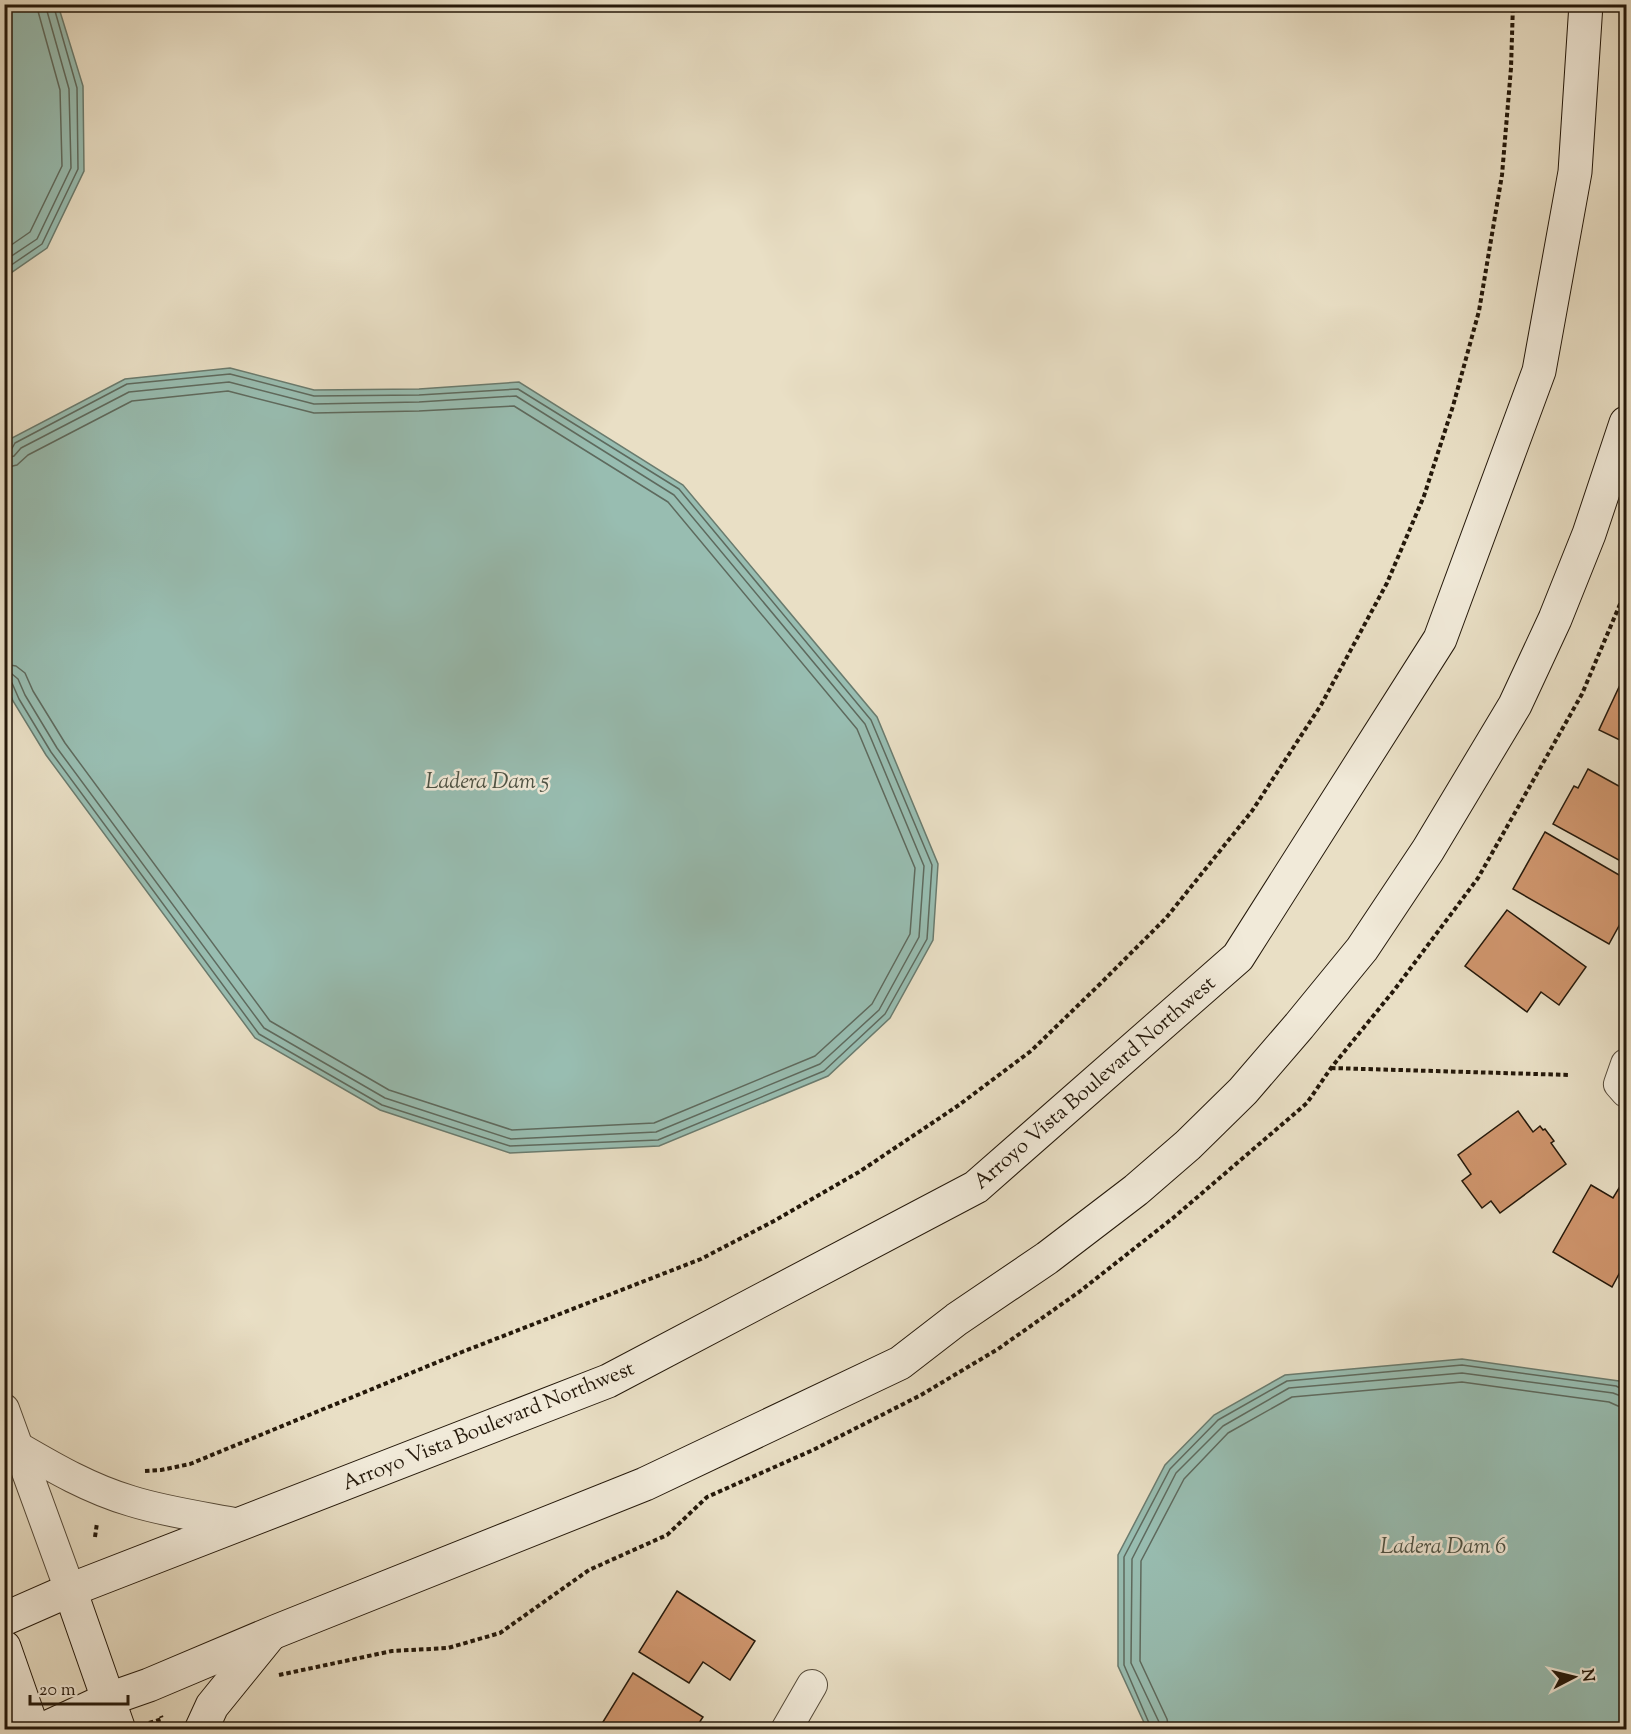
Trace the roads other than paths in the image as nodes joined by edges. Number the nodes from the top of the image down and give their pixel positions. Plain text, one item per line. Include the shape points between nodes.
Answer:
1 (1586, 4) edge
2 (1626, 423) edge
3 (4, 1409) edge
4 (18, 1447) junction
5 (240, 1524) junction
6 (70, 1590) junction
7 (4, 1618) edge
8 (272, 1633) junction
9 (4, 1647) edge
10 (812, 1685) dead end
11 (109, 1699) junction
12 (33, 1730) edge
13 (42, 1730) edge
14 (119, 1730) edge
15 (201, 1730) edge
16 (786, 1730) edge

1 - 5 main road, Arroyo Vista Boulevard Northwest via 1575,172 1539,371 1440,639 1238,957 976,1187 608,1381
2 - 8 main road via 1589,534 1555,619 1515,705 1428,850 1362,949 1243,1091 1188,1145 1047,1258 900,1363 645,1484
3 - 4 street
4 - 5 street via 74,1479 132,1502
4 - 6 street
5 - 6 main road, Arroyo Vista Boulevard Northwest
6 - 7 main road, Arroyo Vista Boulevard Northwest
6 - 11 main road
8 - 11 main road
8 - 15 main road via 212,1706
9 - 12 main road
10 - 16 street
11 - 13 main road
11 - 14 main road

